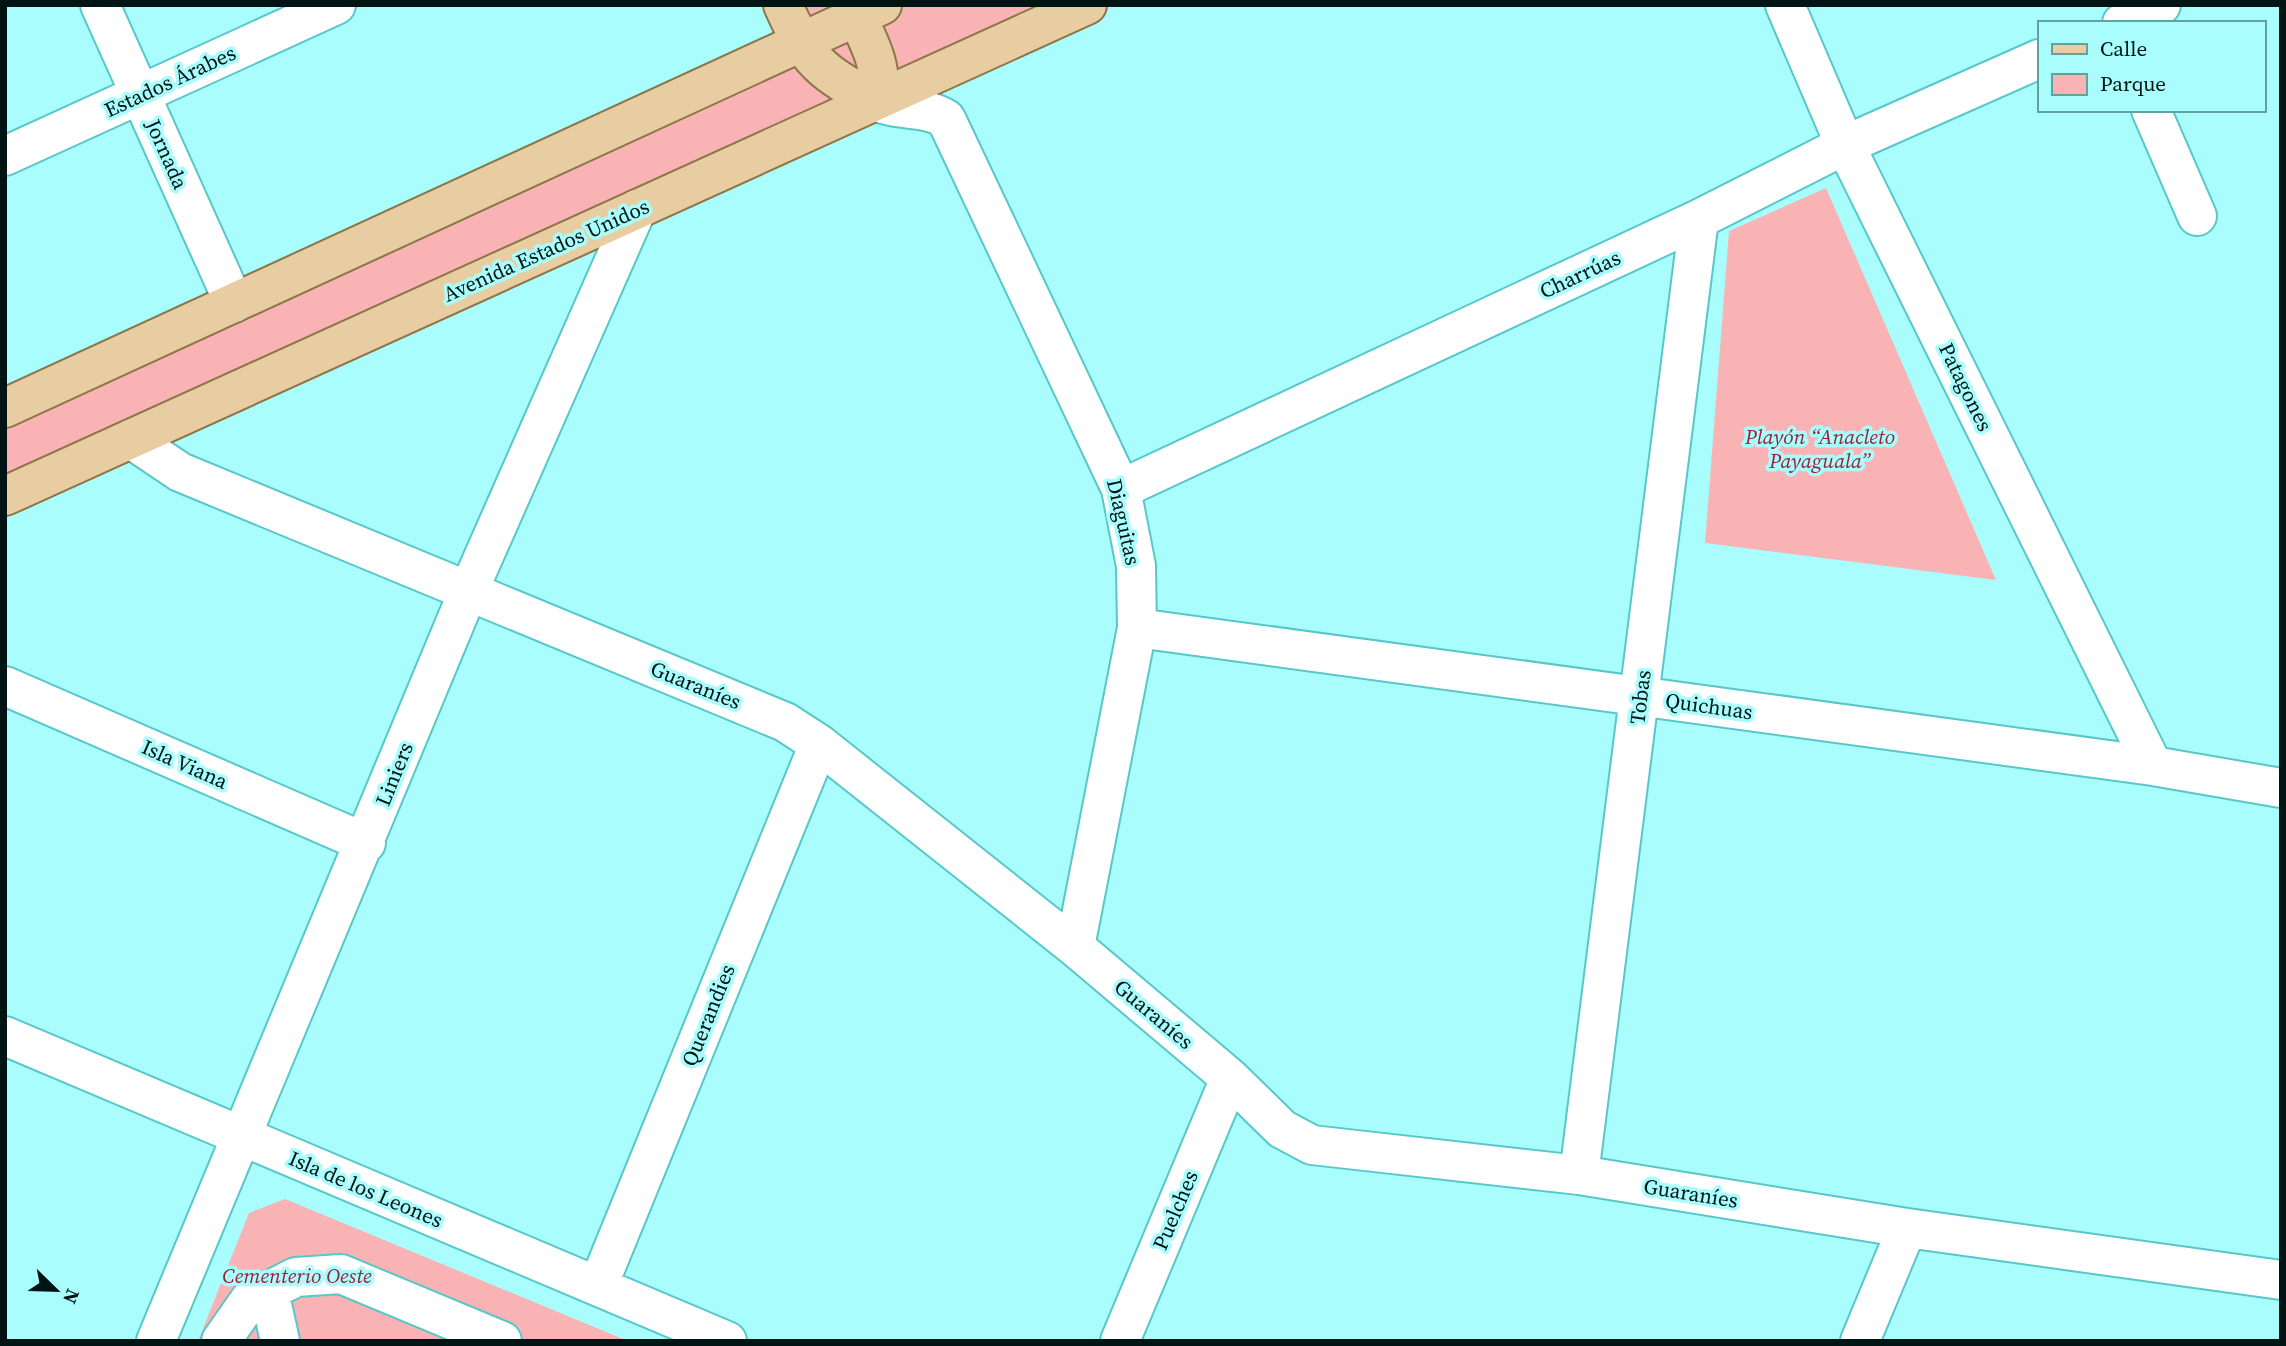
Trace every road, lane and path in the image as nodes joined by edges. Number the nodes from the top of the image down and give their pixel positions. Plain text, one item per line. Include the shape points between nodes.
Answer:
1 (100, 5) edge
2 (336, 5) edge
3 (783, 5) edge
4 (1087, 5) edge
5 (1786, 5) edge
6 (2161, 5) edge
7 (863, 9) edge
8 (2126, 21) edge
9 (799, 42) junction
10 (2038, 59) edge
11 (140, 95) junction
12 (875, 102) junction
13 (2152, 112) edge
14 (1845, 145) junction
15 (5, 156) edge
16 (637, 209) junction
17 (2197, 216) dead end
18 (1699, 219) junction
19 (234, 303) junction
20 (5, 408) edge
21 (131, 439) junction
22 (1121, 489) junction
23 (5, 496) edge
24 (468, 592) junction
25 (1137, 628) junction
26 (5, 686) edge
27 (1641, 696) junction
28 (819, 744) junction
29 (2153, 766) junction
30 (2281, 788) edge
31 (366, 843) junction
32 (1075, 947) junction
33 (5, 1036) edge
34 (1230, 1078) junction
35 (240, 1136) junction
36 (1579, 1175) junction
37 (1906, 1228) junction
38 (2281, 1280) edge
39 (598, 1286) junction
40 (269, 1291) junction
41 (461, 1332) edge
42 (156, 1341) edge
43 (221, 1341) edge
44 (279, 1341) edge
45 (502, 1341) edge
46 (727, 1341) edge
47 (1120, 1341) edge
48 (1860, 1341) edge

1 - 11 street, Jornada
2 - 11 street, Estados Árabes
3 - 9 main road
4 - 12 main road, Avenida Estados Unidos
5 - 14 street, Patagones
6 - 8 street
7 - 9 main road
7 - 12 main road via 878,75
9 - 12 main road via 826,73
9 - 19 main road
10 - 14 street, Charrúas
11 - 15 street, Estados Árabes
11 - 19 street, Jornada
12 - 16 main road, Avenida Estados Unidos
12 - 22 street, Diaguitas via 889,108 930,111 946,119
13 - 17 street
14 - 18 street, Charrúas
14 - 29 street, Patagones
16 - 21 main road, Avenida Estados Unidos
16 - 24 street, Liniers
18 - 22 street, Charrúas
18 - 27 street, Tobas
19 - 20 main road
21 - 23 main road, Avenida Estados Unidos
21 - 24 street, Guaraníes via 180,472
22 - 25 street, Diaguitas via 1136,566
24 - 28 street, Guaraníes via 785,722
24 - 31 street, Liniers
25 - 27 street, Quichuas
25 - 32 street, Diaguitas
26 - 31 street, Isla Viana
27 - 29 street, Quichuas
27 - 36 street, Tobas
28 - 32 street, Guaraníes
28 - 39 street, Querandies
29 - 30 street, Quichuas
31 - 35 street, Liniers
32 - 34 street, Guaraníes
33 - 35 street, Isla de los Leones
34 - 36 street, Guaraníes via 1282,1129 1312,1145
34 - 47 street, Puelches
35 - 39 street, Isla de los Leones
35 - 42 street, Liniers
36 - 37 street, Guaraníes
37 - 38 street, Guaraníes
37 - 48 street
39 - 46 street, Isla de los Leones
40 - 41 street via 296,1277 341,1274
40 - 43 street via 249,1301
40 - 44 street
41 - 45 street

